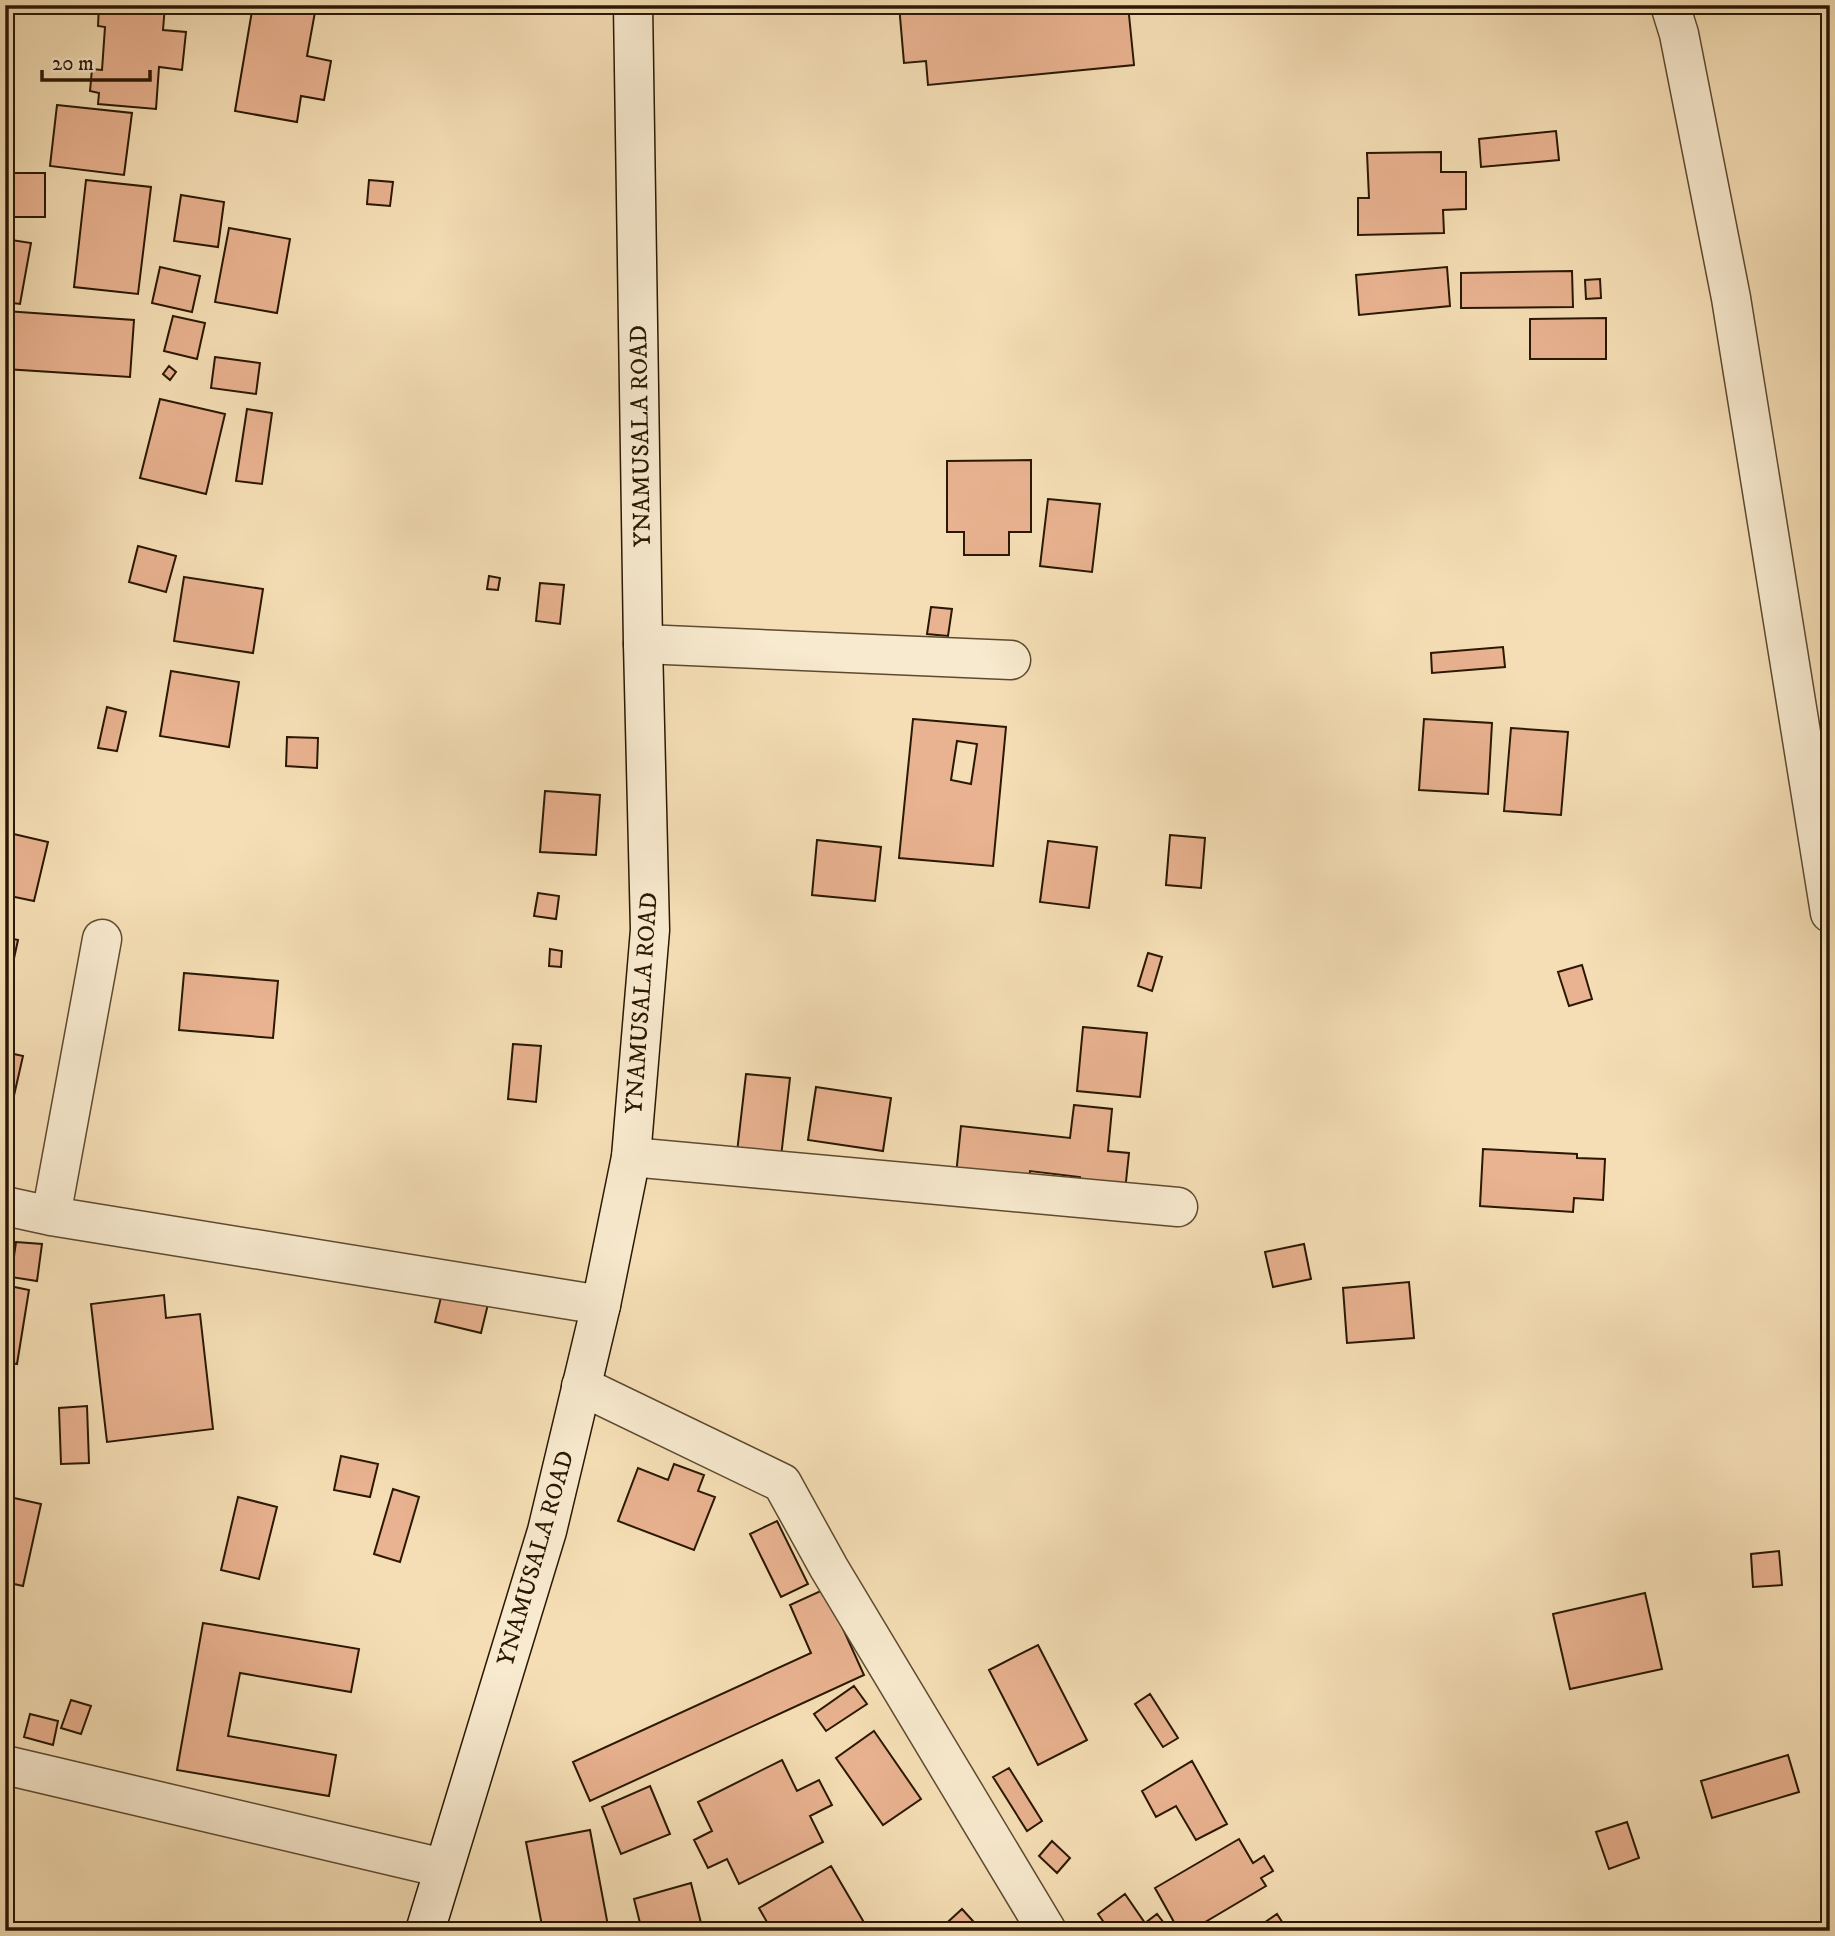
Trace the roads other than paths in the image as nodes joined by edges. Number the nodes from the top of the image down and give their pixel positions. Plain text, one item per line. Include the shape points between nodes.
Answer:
1 (633, 5) edge
2 (1670, 5) edge
3 (643, 644) junction
4 (1011, 660) dead end
5 (1830, 914) edge
6 (102, 939) dead end
7 (631, 1157) junction
8 (5, 1206) edge
9 (1178, 1207) dead end
10 (51, 1216) junction
11 (601, 1305) junction
12 (581, 1386) junction
13 (5, 1765) edge
14 (443, 1868) junction
15 (425, 1931) edge
16 (1047, 1931) edge

1 - 3 street, YNAMUSALA ROAD
2 - 5 street via 1731,298
3 - 4 street
3 - 7 street, YNAMUSALA ROAD via 650,930
6 - 10 street
7 - 9 street
7 - 11 street, YNAMUSALA ROAD
8 - 10 street
10 - 11 street
11 - 12 street, YNAMUSALA ROAD
12 - 14 street, YNAMUSALA ROAD via 547,1531
12 - 16 street via 782,1483
13 - 14 street
14 - 15 street, YNAMUSALA ROAD

